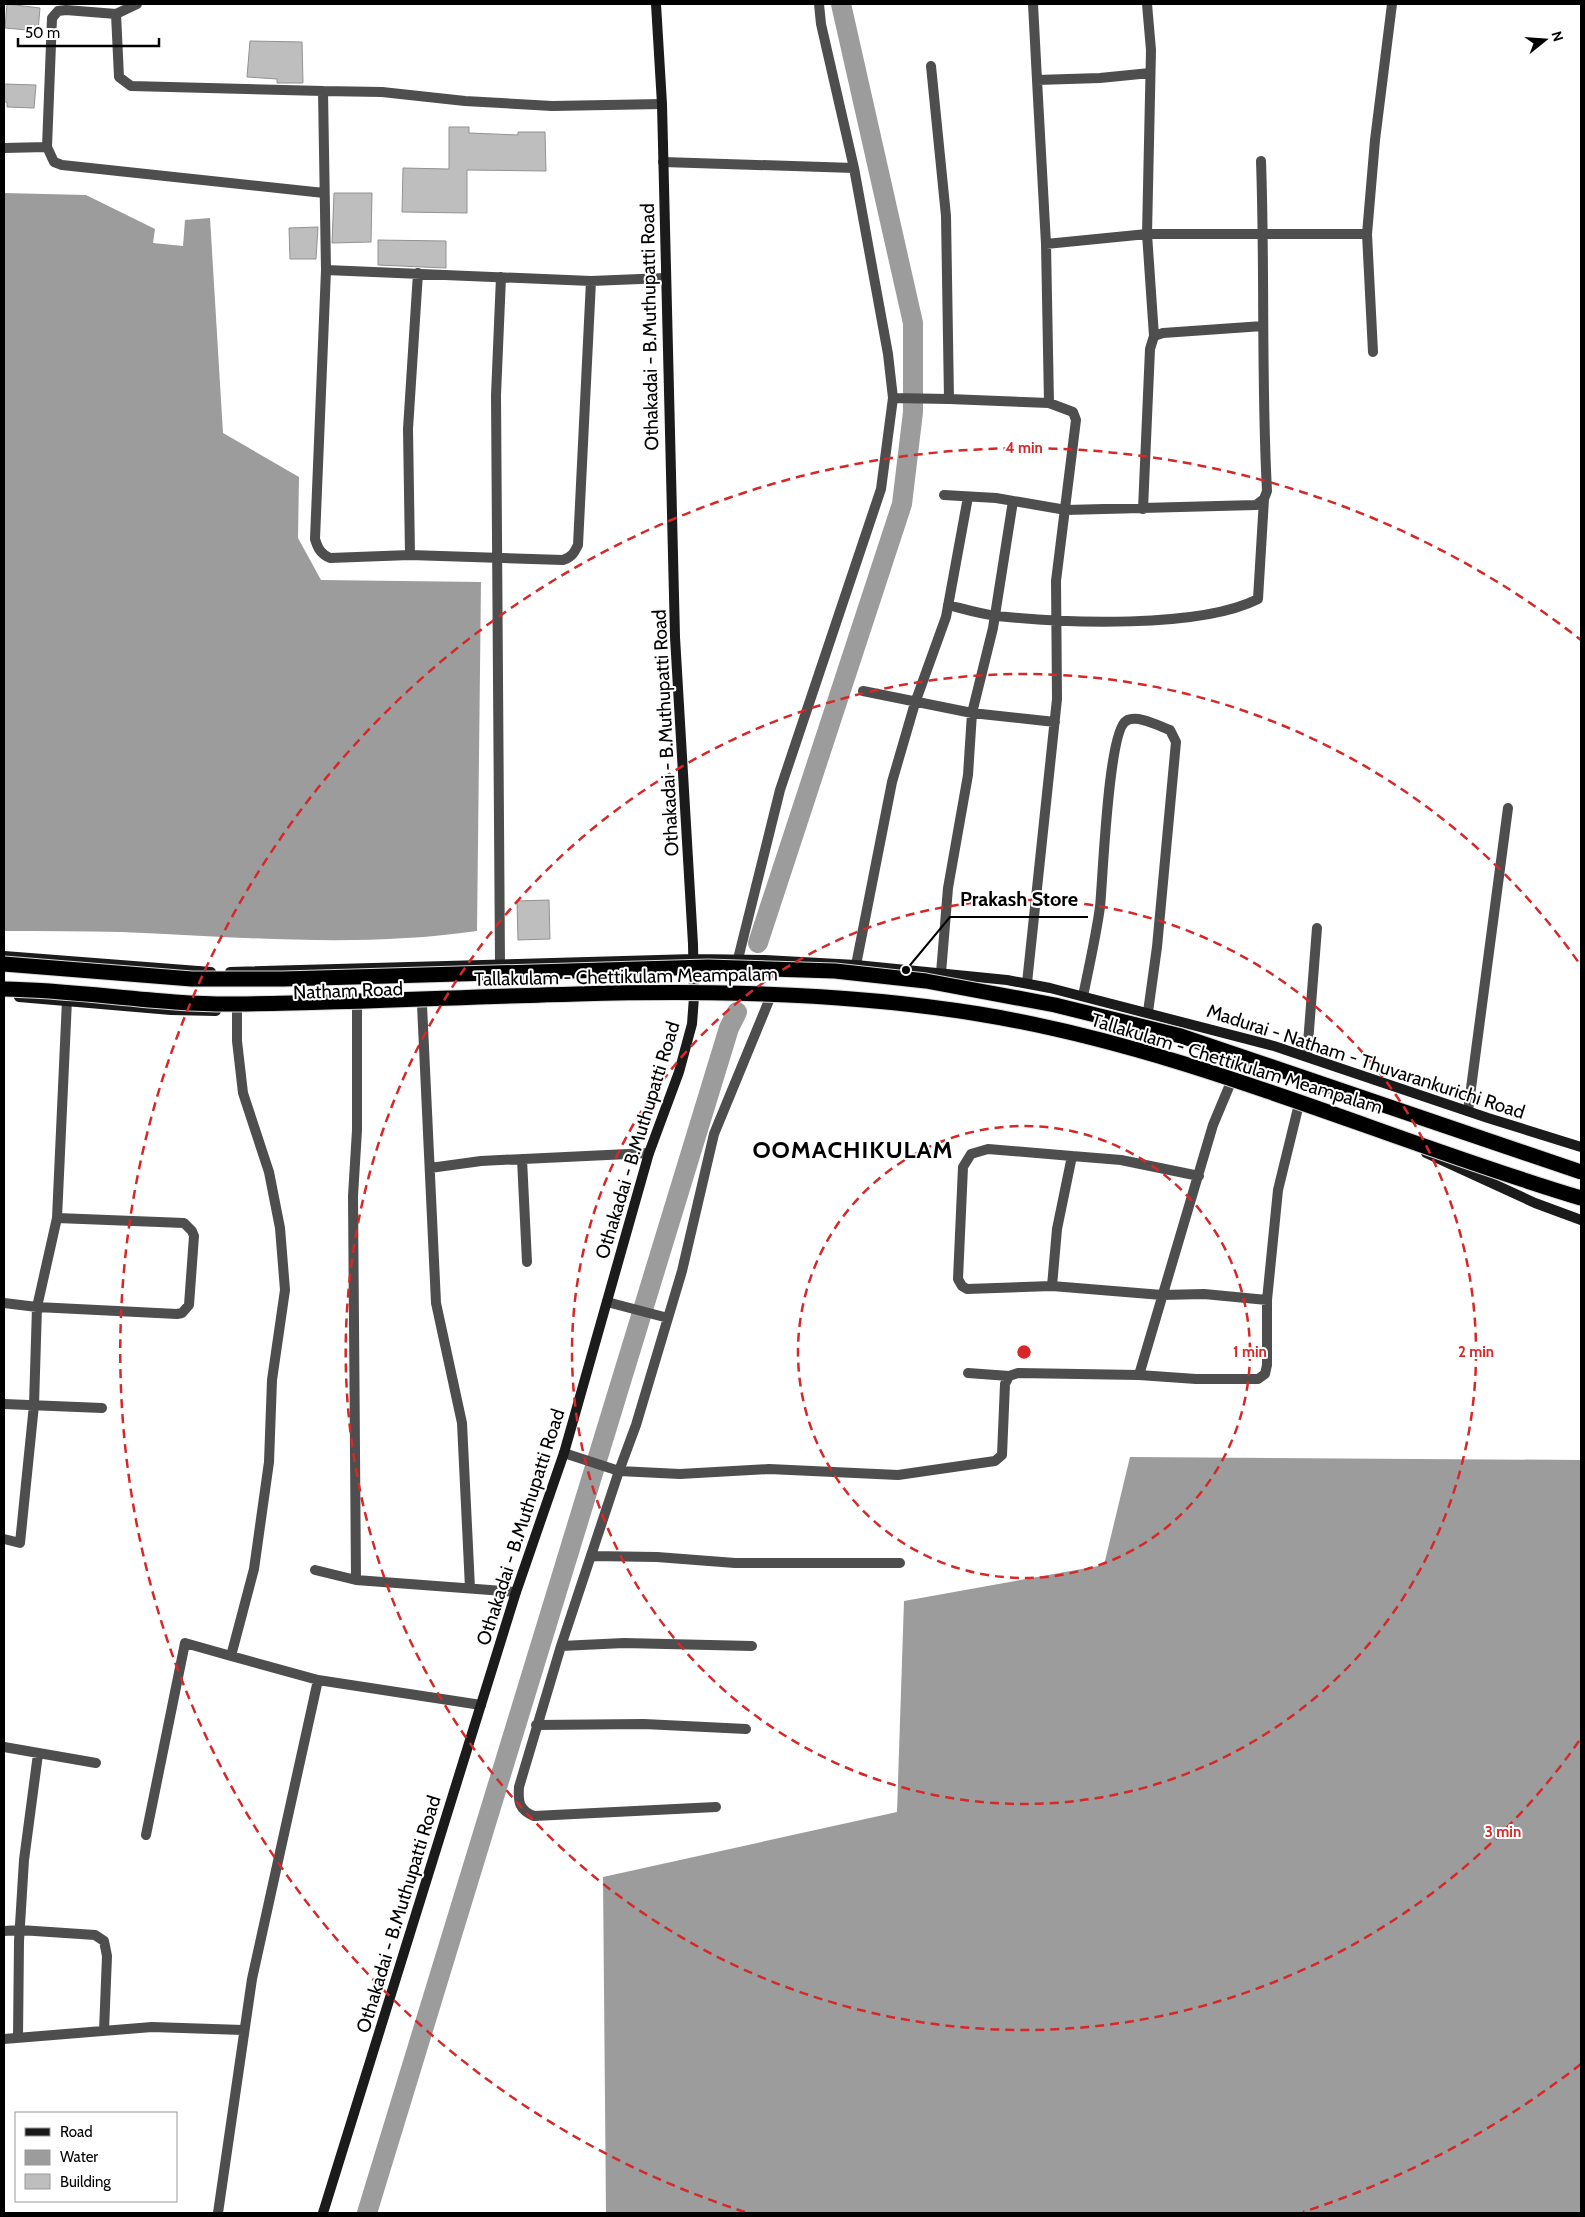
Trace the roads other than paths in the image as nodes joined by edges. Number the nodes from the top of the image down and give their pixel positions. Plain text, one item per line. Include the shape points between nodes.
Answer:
1 (137, 4) edge
2 (656, 4) edge
3 (819, 4) edge
4 (1033, 4) edge
5 (1147, 4) edge
6 (1392, 4) edge
7 (116, 14) junction
8 (931, 66) dead end
9 (1150, 73) junction
10 (1037, 80) junction
11 (323, 91) junction
12 (662, 104) junction
13 (47, 147) junction
14 (4, 148) edge
15 (663, 162) junction
16 (1261, 162) dead end
17 (854, 168) junction
18 (324, 193) junction
19 (1147, 234) junction
20 (1368, 234) junction
21 (1264, 236) junction
22 (1046, 244) junction
23 (326, 270) junction
24 (418, 273) junction
25 (501, 277) junction
26 (665, 278) junction
27 (591, 281) junction
28 (1263, 326) junction
29 (1154, 336) junction
30 (1373, 352) dead end
31 (893, 398) junction
32 (949, 399) junction
33 (1048, 403) junction
34 (944, 495) dead end
35 (968, 497) junction
36 (1264, 499) junction
37 (1013, 501) junction
38 (1143, 509) junction
39 (1066, 510) junction
40 (410, 555) junction
41 (497, 558) junction
42 (948, 605) junction
43 (995, 616) junction
44 (1058, 620) junction
45 (864, 691) dead end
46 (915, 703) junction
47 (972, 713) junction
48 (1055, 722) junction
49 (1508, 808) dead end
50 (1317, 928) dead end
51 (4, 956) edge
52 (694, 959) junction
53 (738, 959) junction
54 (4, 964) edge
55 (500, 964) junction
56 (856, 965) junction
57 (941, 973) junction
58 (1027, 983) junction
59 (4, 988) edge
60 (4, 996) edge
61 (1083, 996) junction
62 (694, 997) junction
63 (770, 998) junction
64 (66, 1000) junction
65 (422, 1005) junction
66 (357, 1007) junction
67 (236, 1011) junction
68 (1148, 1012) junction
69 (1307, 1056) junction
70 (1231, 1082) junction
71 (1298, 1104) junction
72 (1468, 1111) junction
73 (1581, 1147) edge
74 (649, 1153) junction
75 (1072, 1156) junction
76 (522, 1159) junction
77 (430, 1168) junction
78 (1581, 1172) edge
79 (1199, 1176) junction
80 (1581, 1198) edge
81 (57, 1218) junction
82 (1581, 1220) edge
83 (527, 1262) dead end
84 (1052, 1286) junction
85 (1162, 1295) junction
86 (1267, 1300) junction
87 (607, 1302) junction
88 (4, 1303) edge
89 (37, 1307) junction
90 (668, 1318) junction
91 (968, 1373) dead end
92 (1009, 1376) junction
93 (1139, 1376) junction
94 (4, 1404) edge
95 (34, 1405) junction
96 (102, 1408) dead end
97 (564, 1453) junction
98 (619, 1471) junction
99 (4, 1539) edge
100 (591, 1556) junction
101 (900, 1562) dead end
102 (315, 1570) dead end
103 (356, 1580) junction
104 (470, 1588) junction
105 (516, 1592) junction
106 (561, 1646) junction
107 (752, 1646) dead end
108 (231, 1656) junction
109 (318, 1680) junction
110 (481, 1705) junction
111 (536, 1725) junction
112 (746, 1729) dead end
113 (4, 1747) edge
114 (38, 1754) junction
115 (96, 1763) dead end
116 (716, 1807) dead end
117 (146, 1835) dead end
118 (20, 1930) junction
119 (4, 1931) edge
120 (243, 2030) junction
121 (104, 2031) junction
122 (18, 2038) junction
123 (4, 2039) edge
124 (218, 2213) edge
125 (323, 2213) edge

1 - 7 street
2 - 12 main road, Othakadai - B.Muthupatti Road
3 - 17 street
4 - 10 street
5 - 9 street
6 - 20 street via 1375,140
7 - 11 street via 119,77 131,86
7 - 13 street via 66,10 58,11 52,18
8 - 32 street via 946,216
9 - 10 street
9 - 19 street
10 - 22 street
11 - 12 street via 382,92 552,106
11 - 18 street
12 - 15 main road, Othakadai - B.Muthupatti Road
13 - 14 street
13 - 18 street via 50,156 62,165
15 - 17 street
15 - 26 main road, Othakadai - B.Muthupatti Road
16 - 21 street
17 - 31 street
18 - 23 street
19 - 21 street
19 - 22 street
19 - 29 street
20 - 21 street
20 - 30 street
21 - 28 street
22 - 33 street
23 - 24 street
23 - 40 street via 315,539 318,549 330,558
24 - 25 street
24 - 40 street via 408,429
25 - 27 street
25 - 41 street via 496,396
26 - 27 street
26 - 52 main road, Othakadai - B.Muthupatti Road via 675,637
27 - 41 street via 578,545 569,558 563,560
28 - 29 street
28 - 36 street via 1267,491
29 - 38 street via 1150,349
31 - 32 street
31 - 53 street via 881,490 780,790
32 - 33 street
33 - 39 street via 1073,412 1076,420
34 - 35 street
35 - 37 street
35 - 42 street
36 - 38 street via 1256,505
36 - 44 street via 1258,599 1242,607 1170,619
37 - 39 street
37 - 43 street
38 - 39 street
39 - 44 street via 1056,581
40 - 41 street
41 - 55 street
42 - 43 street
42 - 46 street
43 - 44 street
43 - 47 street
44 - 48 street
45 - 46 street
46 - 47 street
46 - 56 street via 892,782
47 - 48 street
47 - 57 street via 968,775 948,888
48 - 58 street
49 - 72 street
50 - 69 street
51 - 55 main road, Natham Road via 206,972
52 - 53 main road, Madurai - Natham - Thuvarankurichi Road
52 - 55 main road, Natham Road
52 - 62 main road, Othakadai - B.Muthupatti Road
53 - 56 main road, Madurai - Natham - Thuvarankurichi Road
54 - 78 highway, Tallakulam - Chettikulam Meampalam, bridge via 192,979 708,966 835,971 926,981 1055,1004 1181,1036
56 - 57 main road, Madurai - Natham - Thuvarankurichi Road
57 - 58 main road, Madurai - Natham - Thuvarankurichi Road
58 - 61 main road, Madurai - Natham - Thuvarankurichi Road
59 - 80 highway, Tallakulam - Chettikulam Meampalam, bridge via 193,1004 296,1004 705,991 836,996 931,1007 1043,1026 1145,1052 1273,1092
60 - 64 main road, Natham Road
61 - 68 main road, Madurai - Natham - Thuvarankurichi Road
61 - 68 street via 1099,908 1110,775 1120,728 1127,720 1135,718 1170,730 1176,742
62 - 63 main road
62 - 65 main road, Natham Road
62 - 74 main road, Othakadai - B.Muthupatti Road via 692,1024 681,1064
63 - 70 main road via 892,1007 1008,1024 1130,1051
63 - 90 street via 714,1134
64 - 67 main road, Natham Road via 171,1010
64 - 81 street
65 - 66 main road, Natham Road
65 - 77 street
66 - 67 main road, Natham Road
66 - 103 street via 357,1130 353,1196
67 - 108 street via 236,1041 243,1093 269,1172 280,1228 285,1290 272,1380 269,1462 254,1569
68 - 69 main road, Madurai - Natham - Thuvarankurichi Road
69 - 72 main road, Madurai - Natham - Thuvarankurichi Road
70 - 71 main road
70 - 79 street via 1213,1125
71 - 82 main road via 1393,1138 1517,1196
71 - 86 street via 1278,1190
72 - 73 main road, Madurai - Natham - Thuvarankurichi Road
74 - 76 street
74 - 87 main road, Othakadai - B.Muthupatti Road
75 - 79 street via 1121,1160
75 - 84 street via 1057,1229
75 - 84 street via 988,1149 971,1154 963,1167 958,1279 962,1286 967,1289
76 - 77 street
76 - 83 street
77 - 104 street via 436,1303 462,1423
79 - 85 street
81 - 89 street
81 - 89 street via 184,1223 194,1236 189,1305 177,1314
84 - 85 street
85 - 86 street via 1204,1294
85 - 93 street
86 - 93 street via 1268,1365 1265,1374 1258,1379
87 - 90 street
87 - 97 main road, Othakadai - B.Muthupatti Road
88 - 89 street
89 - 95 street
90 - 98 street
91 - 92 street
92 - 93 street via 1018,1372
92 - 98 street via 1005,1384 1002,1455 995,1461 898,1475 769,1469 680,1474
94 - 95 street
95 - 96 street
95 - 99 street via 20,1543
97 - 98 street
97 - 105 main road, Othakadai - B.Muthupatti Road
98 - 100 street
100 - 101 street via 735,1562
100 - 106 street
102 - 103 street
103 - 104 street
104 - 105 street
105 - 110 main road, Othakadai - B.Muthupatti Road
106 - 107 street via 624,1643
106 - 111 street
108 - 109 street
108 - 117 street via 185,1643
109 - 110 street
109 - 120 street
110 - 125 main road, Othakadai - B.Muthupatti Road
111 - 112 street via 644,1724
111 - 116 street via 519,1787 518,1802 524,1812 534,1816
113 - 114 street
114 - 115 street
114 - 118 street via 24,1860
118 - 119 street
118 - 121 street via 95,1935 104,1941 107,1956
118 - 122 street
120 - 121 street via 152,2027
120 - 124 street
121 - 122 street
122 - 123 street

